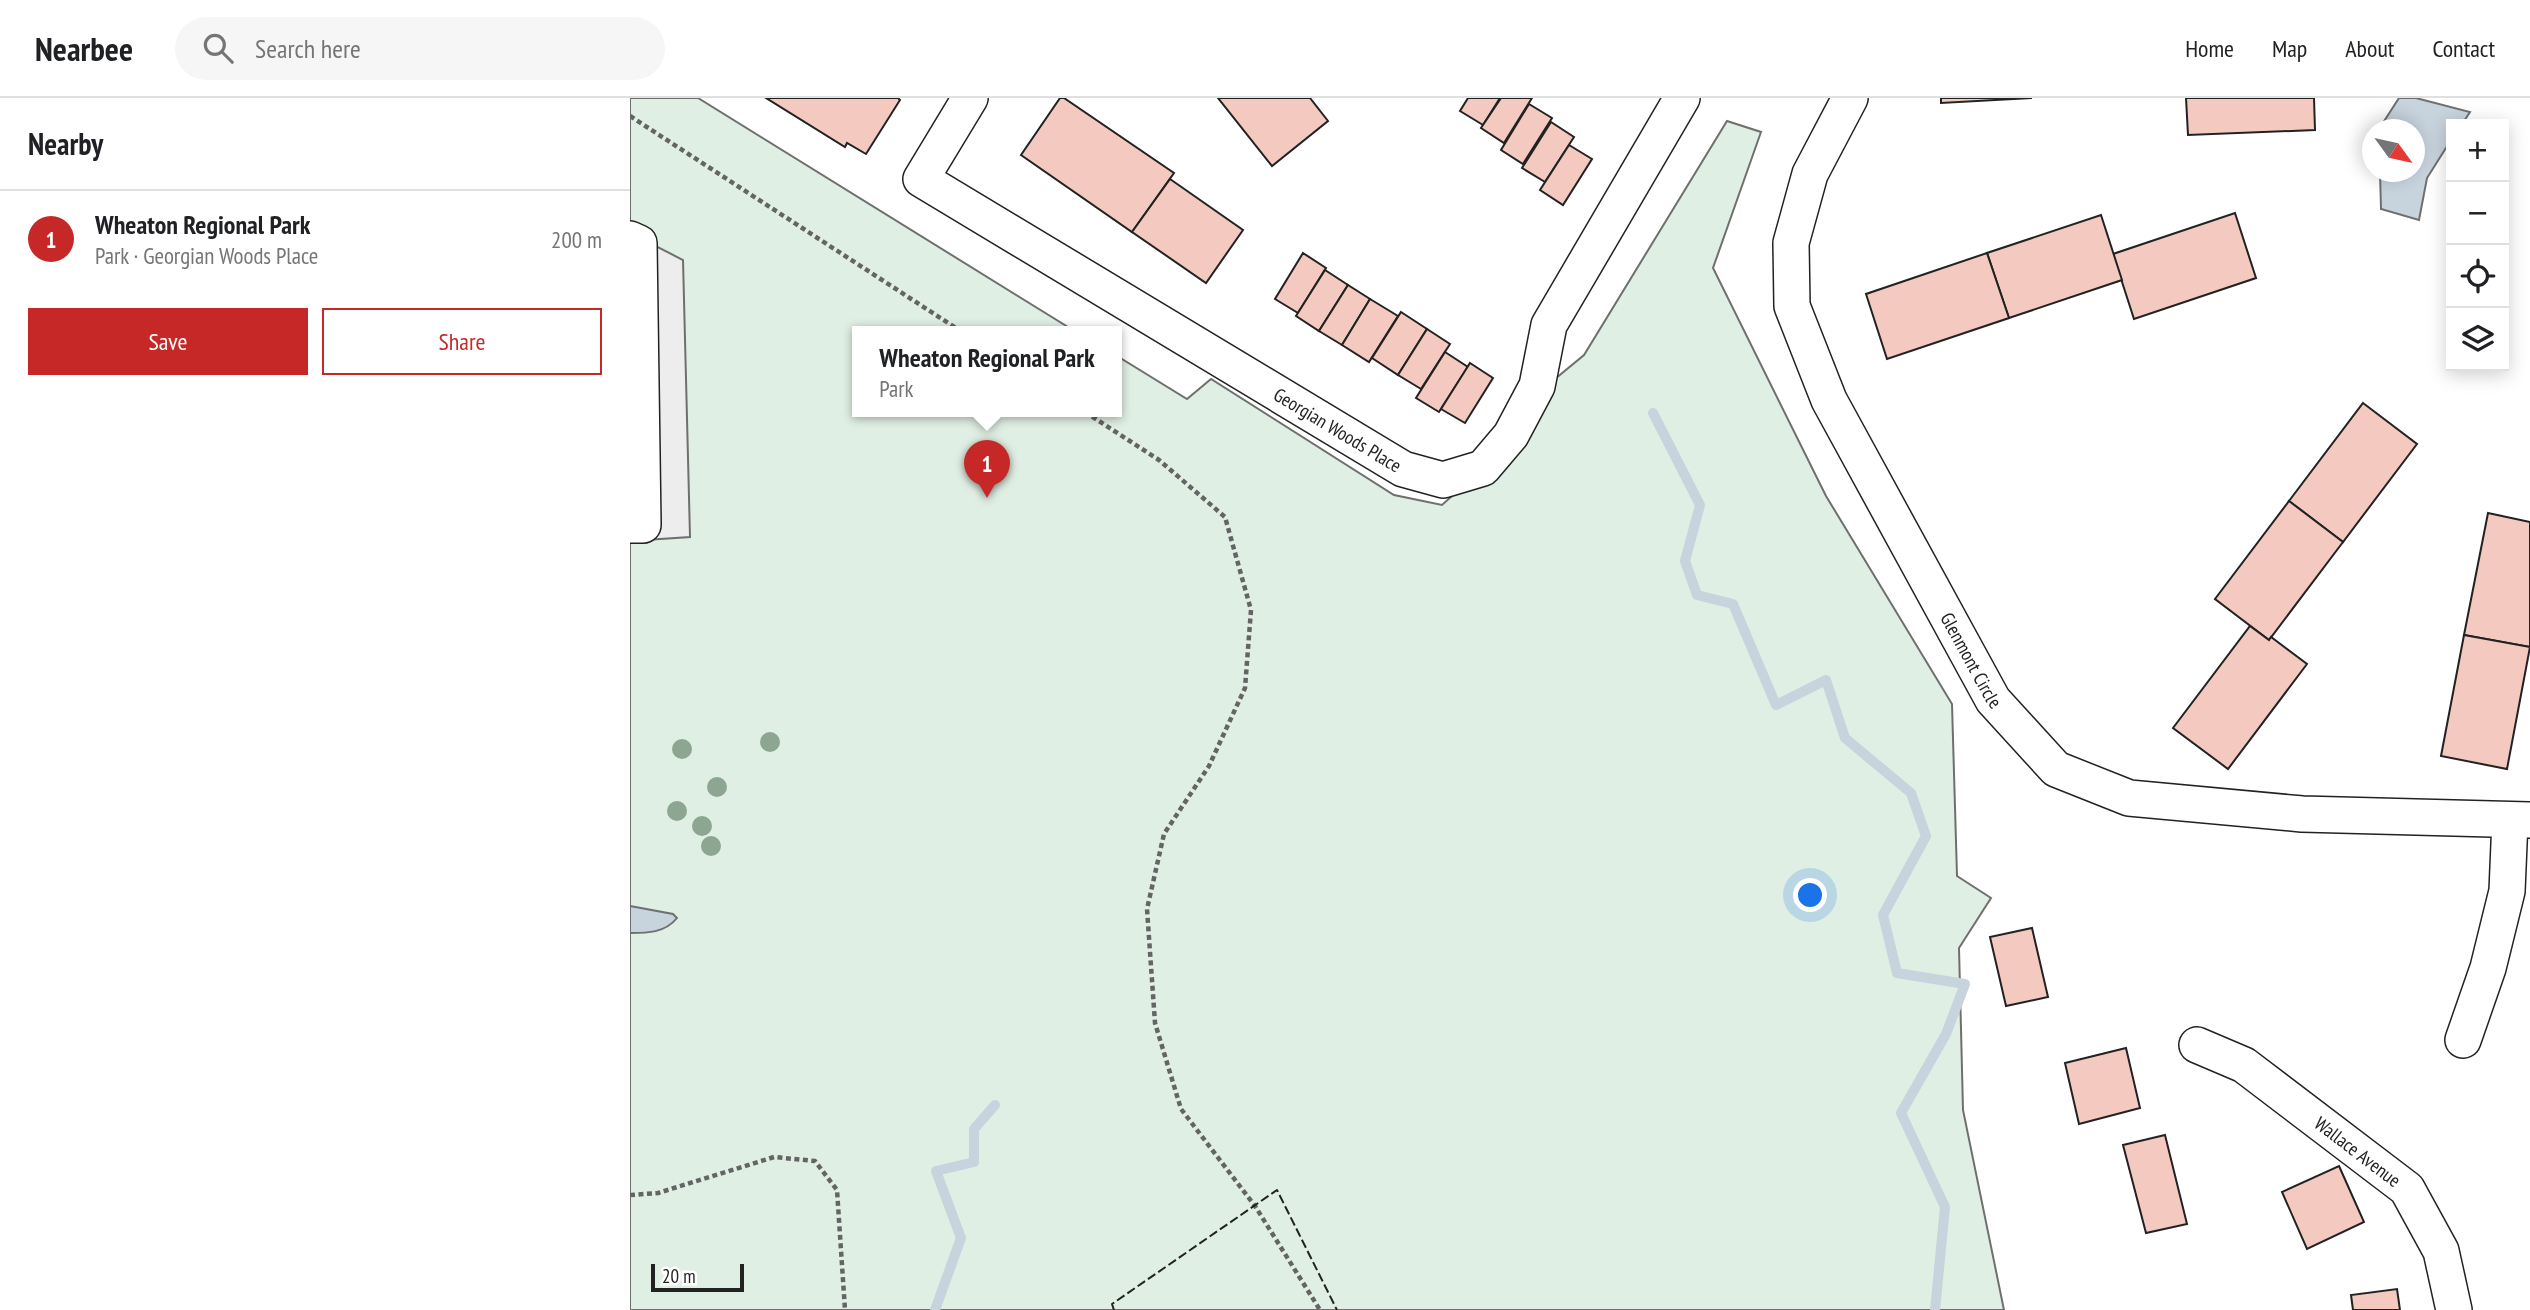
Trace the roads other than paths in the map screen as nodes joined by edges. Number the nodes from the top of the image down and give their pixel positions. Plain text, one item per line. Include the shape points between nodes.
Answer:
1 (970, 98) edge
2 (1682, 98) edge
3 (1850, 98) edge
4 (630, 239) edge
5 (630, 525) edge
6 (2520, 820) edge
7 (2463, 1040) dead end
8 (2197, 1045) dead end
9 (2454, 1310) edge

1 - 2 street, Georgian Woods Place via 921,179 1403,469 1443,480 1483,468 1511,435 1536,386 1549,326
3 - 6 street, Glenmont Circle via 1810,174 1791,243 1792,306 1829,401 1993,700 2056,769 2129,797 2302,814
4 - 5 street via 639,243 643,525
6 - 7 street via 2488,968
8 - 9 street, Wallace Avenue via 2244,1065 2407,1189 2441,1251

